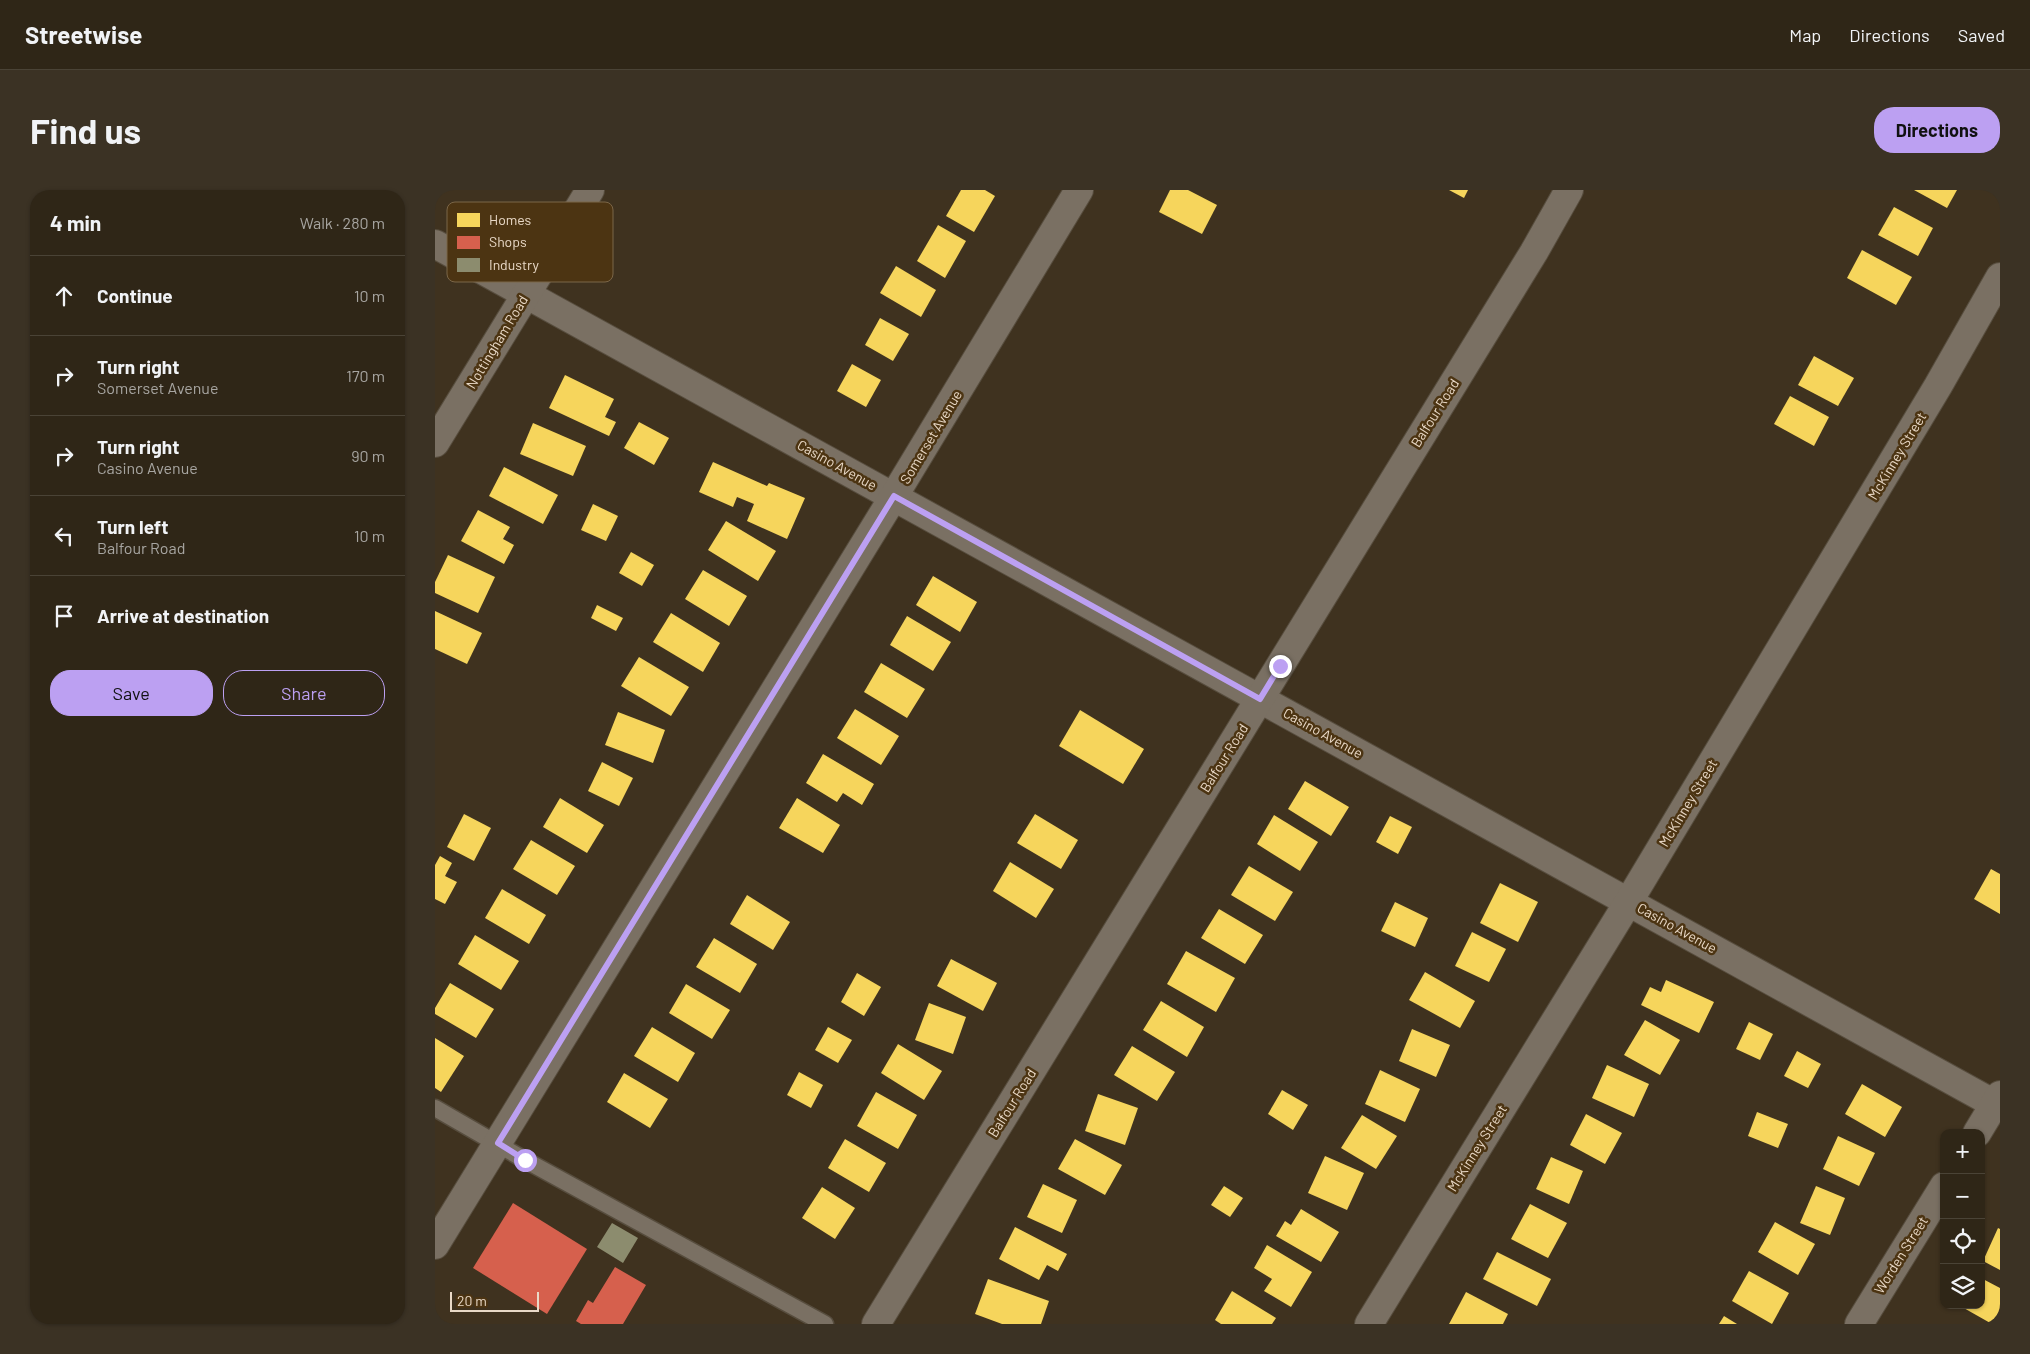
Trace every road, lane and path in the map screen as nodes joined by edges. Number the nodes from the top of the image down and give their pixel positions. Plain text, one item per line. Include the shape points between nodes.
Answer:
1 (590, 190) edge
2 (1079, 190) edge
3 (1569, 190) edge
4 (583, 202) edge
5 (435, 244) edge
6 (447, 251) edge
7 (2000, 277) edge
8 (504, 282) edge
9 (533, 282) edge
10 (526, 294) junction
11 (435, 443) edge
12 (894, 496) junction
13 (1260, 699) junction
14 (1629, 902) junction
15 (1998, 1102) edge
16 (435, 1108) edge
17 (1980, 1129) edge
18 (498, 1143) junction
19 (1940, 1192) edge
20 (435, 1245) edge
21 (825, 1324) edge
22 (876, 1324) edge
23 (1369, 1324) edge
24 (1859, 1324) edge

1 - 4 street, Nottingham Road
2 - 12 street, Somerset Avenue
3 - 13 street, Balfour Road
5 - 6 street, Casino Avenue
7 - 14 street, McKinney Street via 1933,395
8 - 10 street, Casino Avenue
9 - 10 street, Nottingham Road
10 - 11 street, Nottingham Road
10 - 12 street, Casino Avenue
12 - 13 street, Casino Avenue
12 - 18 street, Somerset Avenue
13 - 14 street, Casino Avenue
13 - 22 street, Balfour Road
14 - 15 street, Casino Avenue
14 - 23 street, McKinney Street
15 - 17 street
16 - 18 lane
18 - 20 street, Somerset Avenue
18 - 21 lane
19 - 24 street, Worden Street

